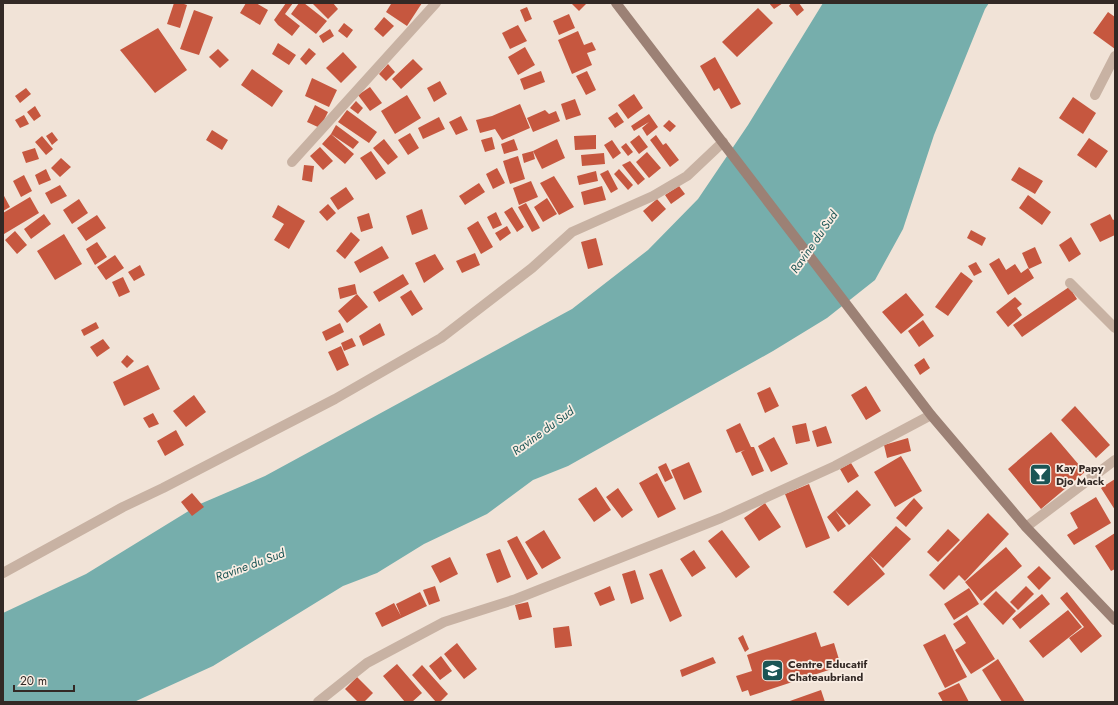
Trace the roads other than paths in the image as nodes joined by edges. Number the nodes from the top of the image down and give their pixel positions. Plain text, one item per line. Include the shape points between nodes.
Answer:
1 (436, 3) edge
2 (616, 3) edge
3 (1115, 56) edge
4 (1095, 95) dead end
5 (723, 142) junction
6 (292, 162) dead end
7 (1070, 283) dead end
8 (1115, 328) edge
9 (931, 415) junction
10 (1115, 460) edge
11 (1026, 527) junction
12 (3, 573) edge
13 (1115, 620) edge
14 (318, 702) edge

1 - 6 street
2 - 5 main road
3 - 4 street
5 - 9 main road
5 - 12 street via 687,176 653,196 572,232 532,268 441,338 335,399 123,507
7 - 8 street
9 - 11 main road
9 - 14 street via 835,466 721,518 516,599 444,622 368,663
10 - 11 street
11 - 13 main road

